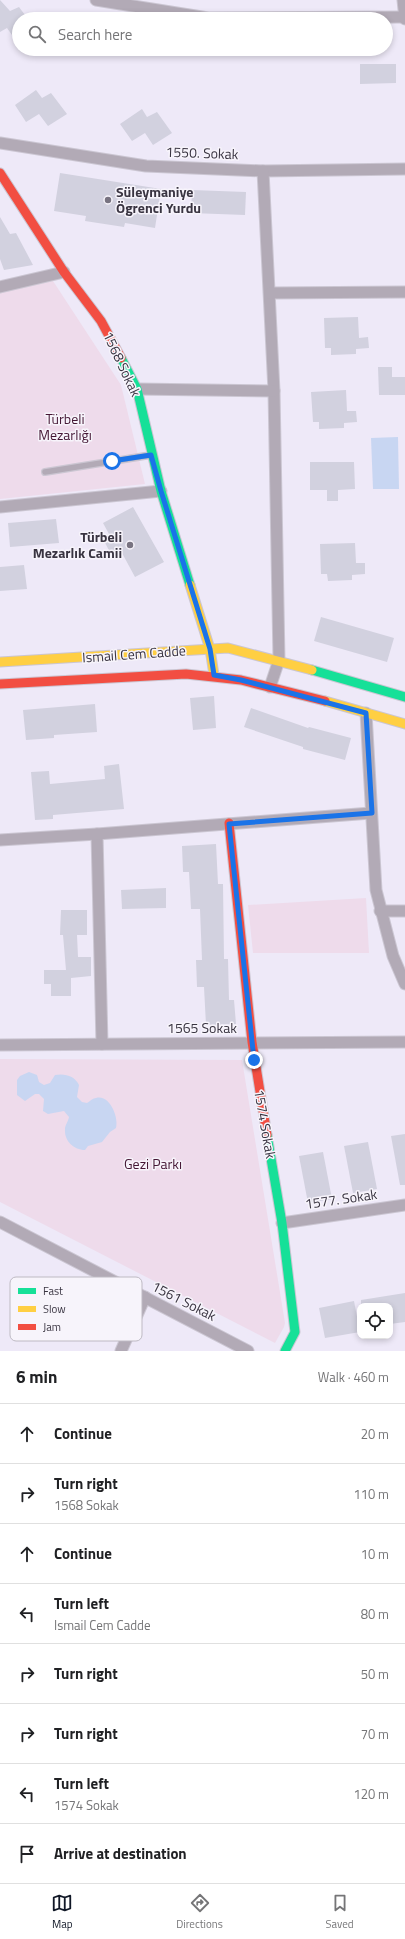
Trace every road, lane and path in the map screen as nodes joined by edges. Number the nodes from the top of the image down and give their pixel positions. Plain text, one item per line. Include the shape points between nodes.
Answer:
1 (96, 0) edge
2 (403, 0) edge
3 (134, 2) edge
4 (180, 12) edge
5 (393, 17) edge
6 (405, 17) edge
7 (0, 143) edge
8 (405, 169) edge
9 (263, 171) junction
10 (0, 173) edge
11 (64, 272) junction
12 (0, 286) edge
13 (405, 292) edge
14 (270, 293) junction
15 (137, 389) junction
16 (274, 391) junction
17 (151, 455) junction
18 (45, 472) dead end
19 (161, 491) junction
20 (0, 507) edge
21 (210, 649) junction
22 (279, 660) junction
23 (0, 662) edge
24 (214, 675) junction
25 (0, 684) edge
26 (270, 687) junction
27 (405, 697) edge
28 (366, 713) junction
29 (405, 724) edge
30 (372, 813) junction
31 (229, 824) junction
32 (98, 834) junction
33 (0, 840) edge
34 (380, 911) junction
35 (405, 911) edge
36 (405, 984) edge
37 (252, 1042) junction
38 (405, 1042) edge
39 (102, 1044) junction
40 (0, 1045) edge
41 (405, 1205) edge
42 (0, 1222) edge
43 (282, 1223) junction
44 (106, 1277) edge
45 (142, 1295) edge
46 (145, 1297) junction
47 (142, 1304) edge
48 (125, 1341) edge
49 (121, 1351) edge
50 (248, 1351) edge
51 (285, 1351) edge

1 - 3 street
2 - 6 street
3 - 4 street
5 - 6 street
7 - 9 street, 1550. Sokak via 146,166
8 - 9 street, 1550. Sokak
9 - 14 street
10 - 11 street, 1568 Sokak
11 - 12 street
11 - 15 street, 1568 Sokak via 101,321
13 - 14 street
14 - 16 street
15 - 16 street
15 - 17 street, 1568 Sokak
16 - 22 street
17 - 18 lane
17 - 19 street, 1568 Sokak
19 - 20 street
19 - 21 street, 1568 Sokak
21 - 22 street, Ismail Cem Cadde via 228,648
21 - 23 street, Ismail Cem Cadde
21 - 24 street, 1568 Sokak
22 - 26 street
22 - 27 street, Ismail Cem Cadde
24 - 25 street, Ismail Cem Cadde
24 - 26 street, Ismail Cem Cadde
26 - 28 street, Ismail Cem Cadde
28 - 29 street, Ismail Cem Cadde
28 - 30 street
30 - 31 street
30 - 34 street via 376,890
31 - 32 street
31 - 37 street, 1574 Sokak
32 - 33 street
32 - 39 street
34 - 35 street
34 - 36 street via 393,956
37 - 38 street, 1565 Sokak
37 - 39 street, 1565 Sokak
37 - 43 street, 1574 Sokak
39 - 40 street, 1565 Sokak
41 - 43 street, 1577. Sokak
42 - 44 street, 1561 Sokak
43 - 51 street, 1574 Sokak via 295,1332
45 - 46 street, 1561 Sokak
46 - 47 street
46 - 50 street, 1561 Sokak
48 - 49 street

